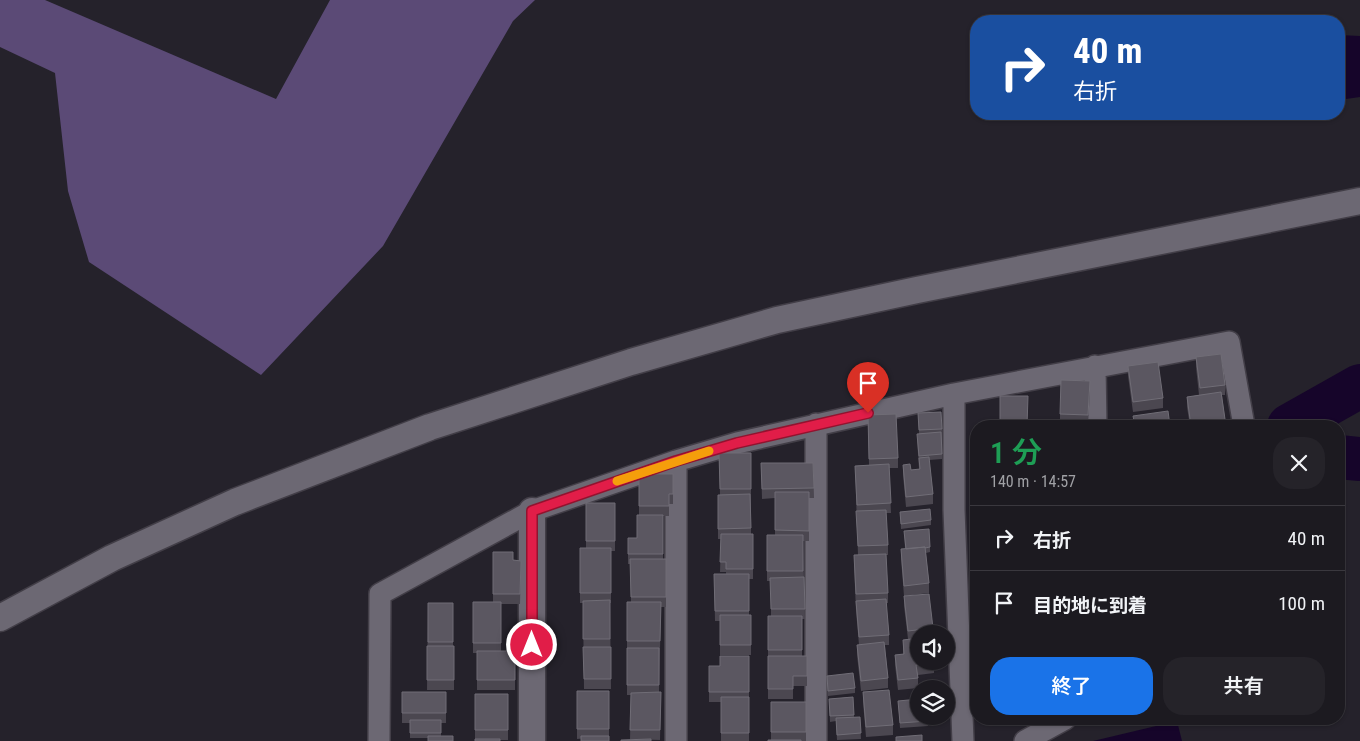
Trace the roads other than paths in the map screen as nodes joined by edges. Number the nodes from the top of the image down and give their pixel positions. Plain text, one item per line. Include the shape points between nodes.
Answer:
1 (1360, 201) edge
2 (1095, 366) junction
3 (954, 394) junction
4 (1096, 420) edge
5 (1243, 420) edge
6 (816, 424) junction
7 (676, 461) junction
8 (532, 511) junction
9 (0, 618) edge
10 (1054, 725) edge
11 (379, 741) edge
12 (532, 741) edge
13 (676, 741) edge
14 (816, 741) edge
15 (963, 741) edge
16 (1025, 741) edge

1 - 9 street via 777,320 631,362 430,427 235,502 112,558
2 - 3 street
2 - 4 street
2 - 5 street via 1229,342
3 - 6 street
3 - 15 street via 954,510
6 - 7 street
6 - 14 street
7 - 8 street
7 - 13 street
8 - 11 street via 380,594
8 - 12 street
10 - 16 street

